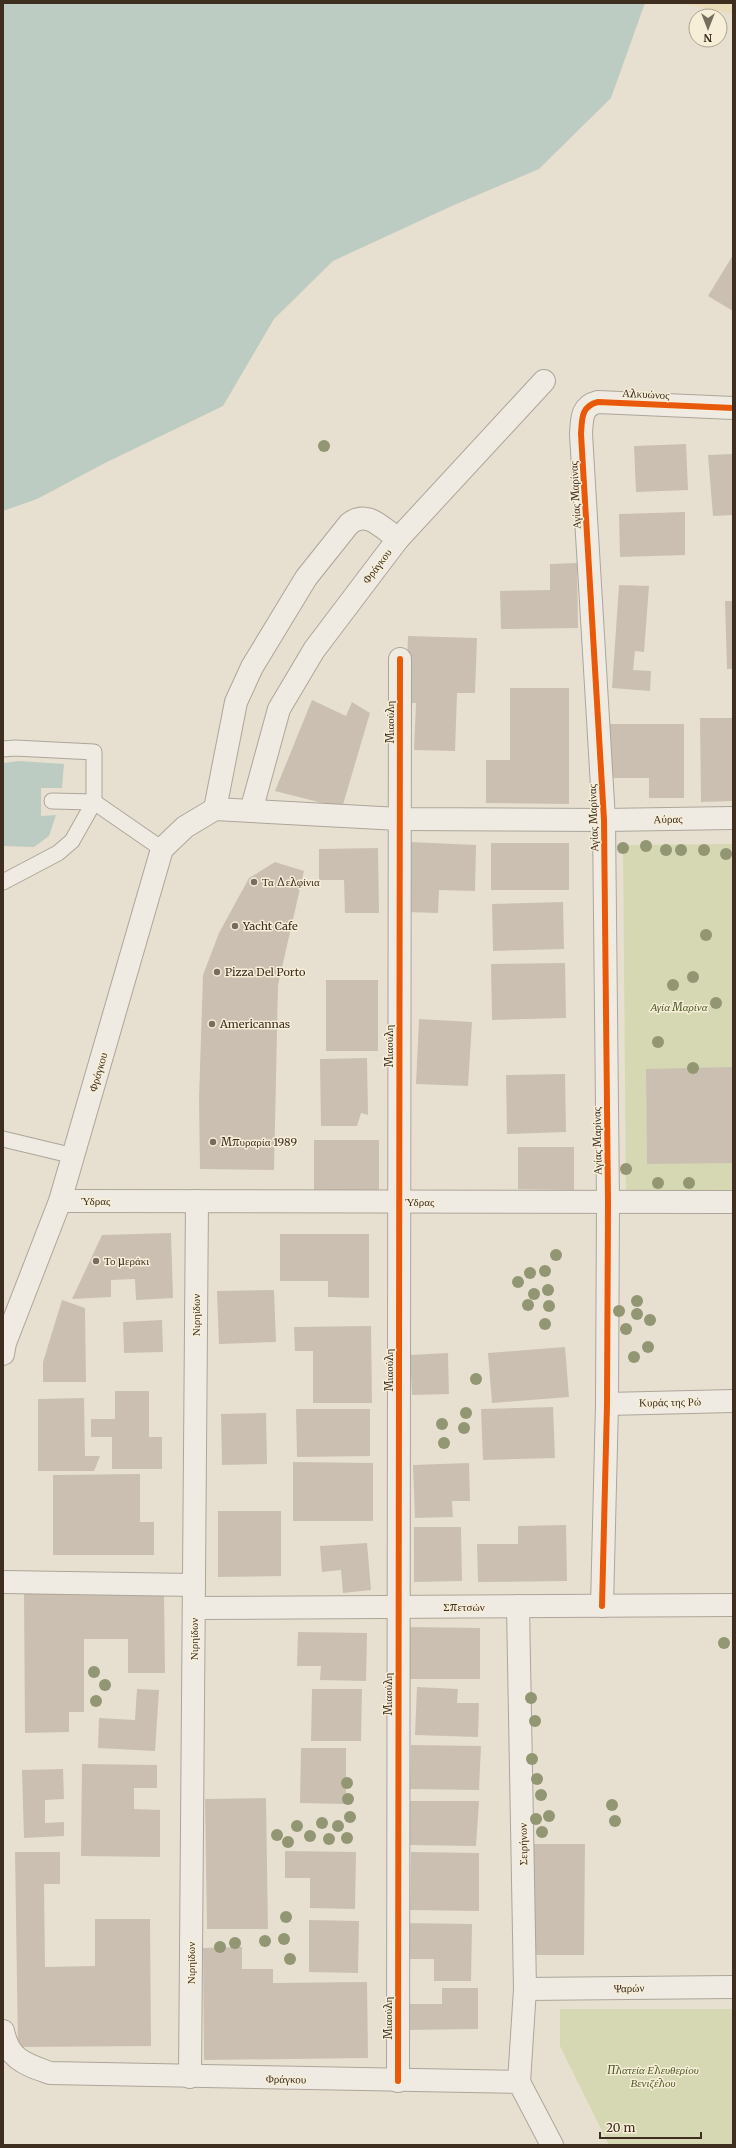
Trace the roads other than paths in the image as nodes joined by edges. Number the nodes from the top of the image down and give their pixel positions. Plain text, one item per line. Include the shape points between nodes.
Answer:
1 (544, 381) dead end
2 (733, 408) edge
3 (581, 434) joint
4 (398, 539) junction
5 (400, 659) dead end
6 (3, 749) edge
7 (52, 801) dead end
8 (94, 802) junction
9 (215, 809) junction
10 (251, 811) junction
11 (733, 818) edge
12 (399, 819) junction
13 (604, 820) junction
14 (162, 849) junction
15 (3, 882) edge
16 (3, 1140) edge
17 (74, 1156) junction
18 (60, 1201) junction
19 (197, 1201) junction
20 (399, 1202) junction
21 (608, 1202) junction
22 (733, 1202) edge
23 (3, 1354) edge
24 (733, 1401) edge
25 (608, 1404) junction
26 (3, 1582) edge
27 (194, 1585) junction
28 (733, 1605) edge
29 (518, 1606) junction
30 (602, 1606) junction
31 (398, 1607) junction
32 (194, 1608) junction
33 (733, 1987) edge
34 (525, 1989) junction
35 (3, 2031) edge
36 (190, 2077) junction
37 (398, 2081) junction
38 (519, 2082) junction
39 (552, 2145) edge

1 - 4 street
2 - 3 street, Αλκυώνος via 598,402 584,409
3 - 13 street, Αγίας Μαρίνας
4 - 9 street, Φράγκου via 370,520 363,517 355,519 306,578 252,667 236,702
4 - 10 street, Φράγκου via 314,650 279,709
5 - 12 street, Μιαούλη
6 - 8 lane via 94,752
7 - 8 lane
8 - 14 lane
8 - 15 lane via 66,847
9 - 10 street
9 - 14 street via 185,827
10 - 12 street, Αύρας
11 - 13 street, Αύρας
12 - 13 street, Αύρας
12 - 20 street, Μιαούλη
13 - 21 street, Αγίας Μαρίνας
14 - 17 street, Φράγκου
16 - 17 lane
17 - 18 street, Φράγκου
18 - 19 street, Ύδρας
18 - 23 street, Φράγκου
19 - 20 street, Ύδρας
19 - 27 street, Νιρηίδων
20 - 21 street, Ύδρας
20 - 31 street, Μιαούλη
21 - 22 street, Ύδρας
21 - 25 street, Αγίας Μαρίνας
24 - 25 street, Κυράς της Ρώ
25 - 30 street, Αγίας Μαρίνας
26 - 27 street
27 - 32 street, Νιρηίδων
28 - 30 street, Σπετσών
29 - 30 street, Σπετσών
29 - 31 street, Σπετσών
29 - 34 street, Σειρήνων
31 - 32 street, Σπετσών
31 - 37 street, Μιαούλη
32 - 36 street, Νιρηίδων
33 - 34 street, Ψαρών
34 - 38 street, Σειρήνων
35 - 36 street, Φράγκου via 5,2041 21,2063 50,2073
36 - 37 street, Φράγκου
37 - 38 street, Φράγκου
38 - 39 street

